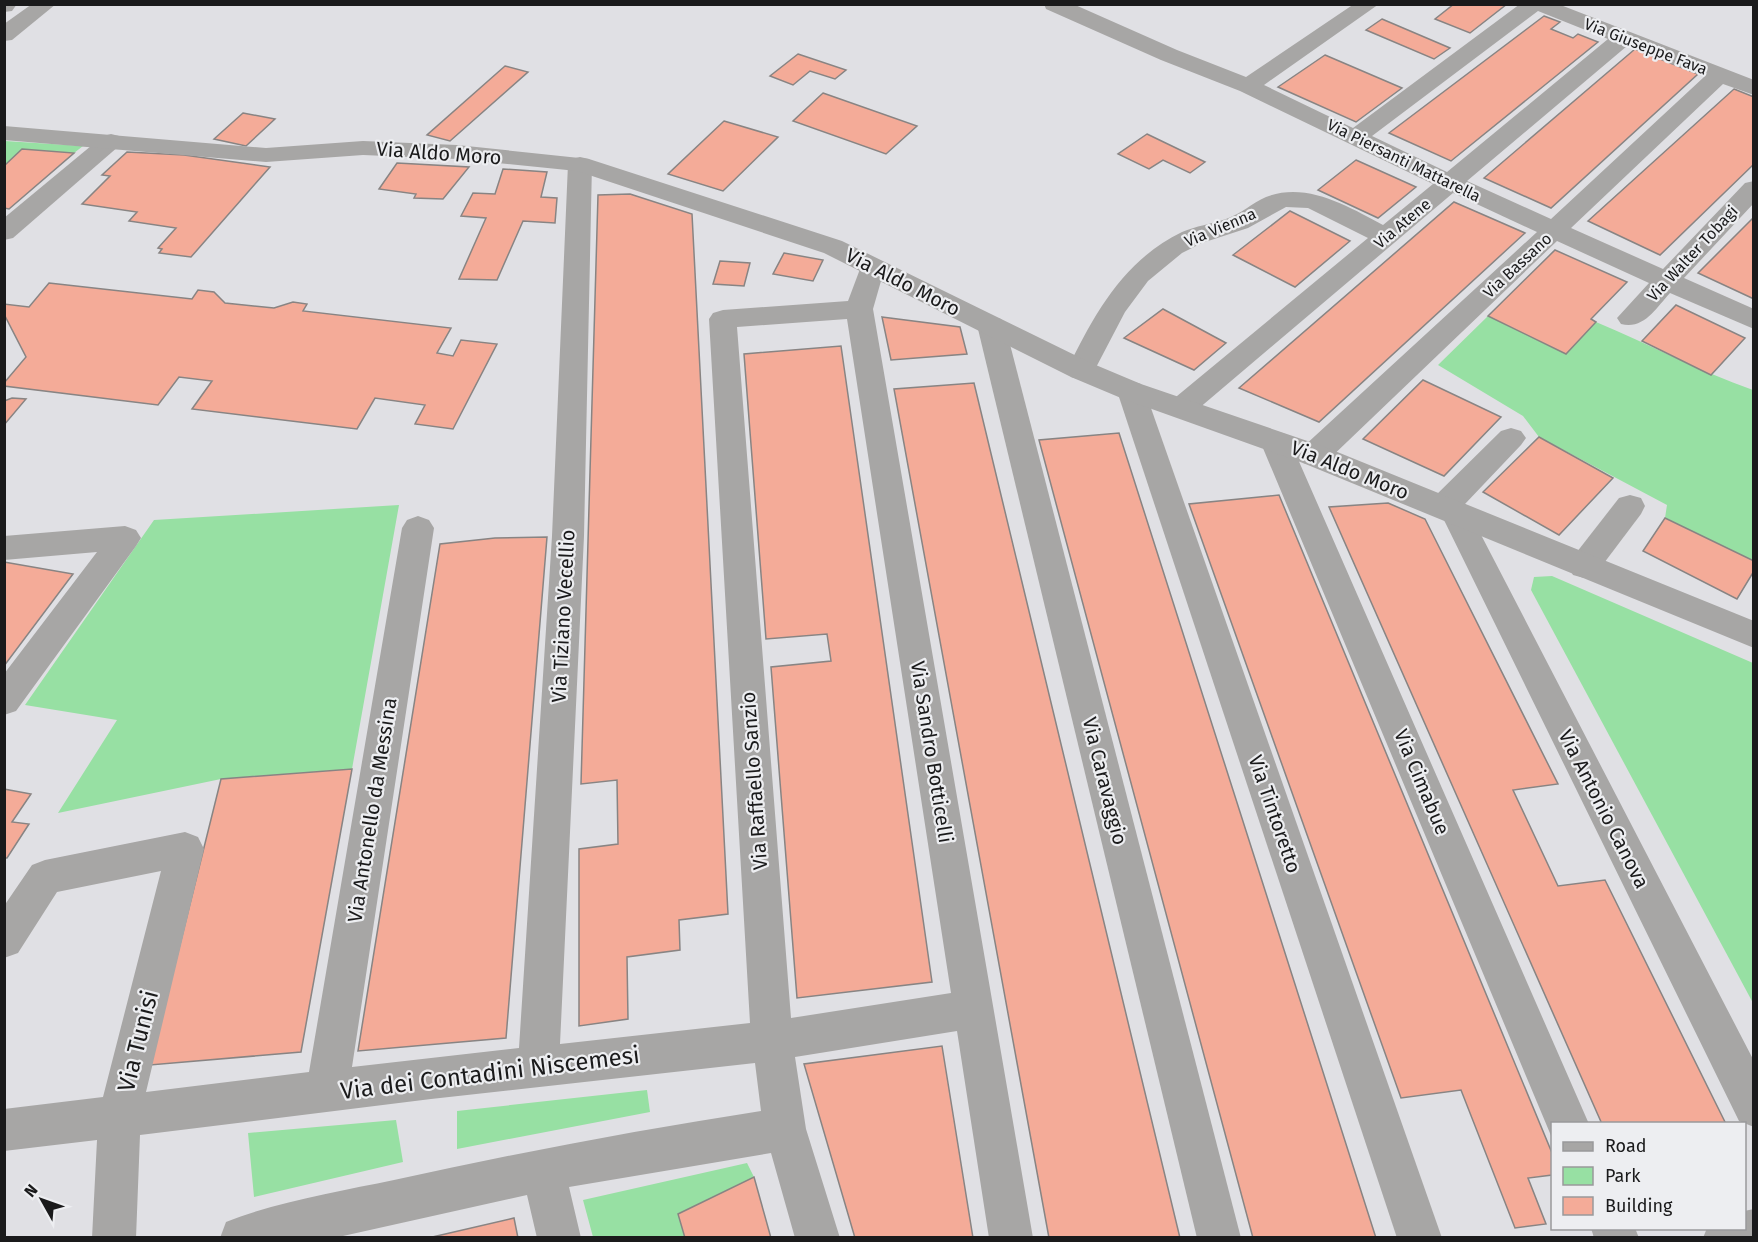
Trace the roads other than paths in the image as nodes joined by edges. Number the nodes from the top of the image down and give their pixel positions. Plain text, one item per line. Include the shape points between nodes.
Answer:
1 (46, 4) edge
2 (1054, 4) edge
3 (1536, 4) edge
4 (1363, 7) edge
5 (4, 34) edge
6 (1623, 38) junction
7 (1719, 75) junction
8 (1248, 86) junction
9 (1754, 88) edge
10 (4, 133) edge
11 (1356, 137) junction
12 (111, 141) junction
13 (580, 164) junction
14 (1450, 183) junction
15 (1754, 188) edge
16 (1554, 230) junction
17 (4, 232) edge
18 (1386, 237) junction
19 (872, 267) junction
20 (1666, 281) junction
21 (859, 309) junction
22 (1631, 318) dead end
23 (1754, 320) edge
24 (990, 326) junction
25 (1081, 370) junction
26 (1131, 391) junction
27 (1181, 408) junction
28 (1510, 438) dead end
29 (1275, 441) junction
30 (1314, 455) junction
31 (1630, 506) dead end
32 (1449, 510) junction
33 (418, 528) dead end
34 (4, 548) edge
35 (1584, 566) junction
36 (1751, 630) edge
37 (4, 701) edge
38 (4, 940) edge
39 (975, 1009) junction
40 (772, 1041) junction
41 (538, 1067) junction
42 (327, 1091) junction
43 (1754, 1106) edge
44 (119, 1116) junction
45 (1567, 1122) edge
46 (4, 1130) edge
47 (785, 1130) junction
48 (544, 1171) junction
49 (339, 1225) edge
50 (1754, 1231) edge
51 (114, 1238) edge
52 (242, 1238) edge
53 (559, 1238) edge
54 (818, 1238) edge
55 (1011, 1238) edge
56 (1219, 1238) edge
57 (1420, 1238) edge
58 (1725, 1238) edge

1 - 5 street
2 - 8 street, Via Piersanti Mattarella
3 - 6 street, Via Giuseppe Fava
3 - 11 street
4 - 8 street
6 - 7 street, Via Giuseppe Fava
6 - 14 street, Via Atene
7 - 9 street, Via Giuseppe Fava
7 - 16 street, Via Bassano
8 - 11 street, Via Piersanti Mattarella
10 - 12 street, Via Aldo Moro
11 - 14 street, Via Piersanti Mattarella
12 - 13 street, Via Aldo Moro via 266,155 363,148
12 - 17 street
13 - 19 street, Via Aldo Moro via 833,247
13 - 41 street, Via Tiziano Vecellio via 568,536
14 - 16 street, Via Piersanti Mattarella
14 - 18 street, Via Atene
15 - 20 street, Via Walter Tobagi
16 - 20 street, Via Piersanti Mattarella
16 - 30 street, Via Bassano
18 - 25 street, Via Vienna via 1311,201 1277,200 1244,221 1192,237 1158,256 1135,278 1116,301
18 - 27 street, Via Atene
19 - 21 street, Via Sandro Botticelli
19 - 24 street, Via Aldo Moro
20 - 22 street, Via Walter Tobagi
20 - 23 street, Via Piersanti Mattarella
21 - 39 street, Via Sandro Botticelli
21 - 40 street, Via Raffaello Sanzio via 723,320
24 - 25 street, Via Aldo Moro
24 - 56 street, Via Caravaggio
25 - 26 street, Via Aldo Moro
26 - 27 street, Via Aldo Moro
26 - 57 street, Via Tintoretto
27 - 29 street, Via Aldo Moro
28 - 32 street
29 - 30 street, Via Aldo Moro
29 - 45 street, Via Cimabue
30 - 32 street, Via Aldo Moro
31 - 35 street
32 - 35 street, Via Aldo Moro
32 - 43 street, Via Antonio Canova
33 - 42 street, Via Antonello da Messina
34 - 37 street via 125,538
35 - 36 street, Via Aldo Moro
38 - 44 street, Via Tunisi via 45,877 185,849
39 - 40 street, Via dei Contadini Niscemesi
39 - 55 street, Via Sandro Botticelli
40 - 41 street, Via dei Contadini Niscemesi
40 - 47 street, Via Raffaello Sanzio
41 - 42 street, Via dei Contadini Niscemesi
42 - 44 street, Via dei Contadini Niscemesi
44 - 46 street, Via dei Contadini Niscemesi
44 - 51 street, Via Tunisi
47 - 48 street
47 - 54 street, Via Raffaello Sanzio
48 - 49 street
48 - 53 street
49 - 52 street
50 - 58 street

